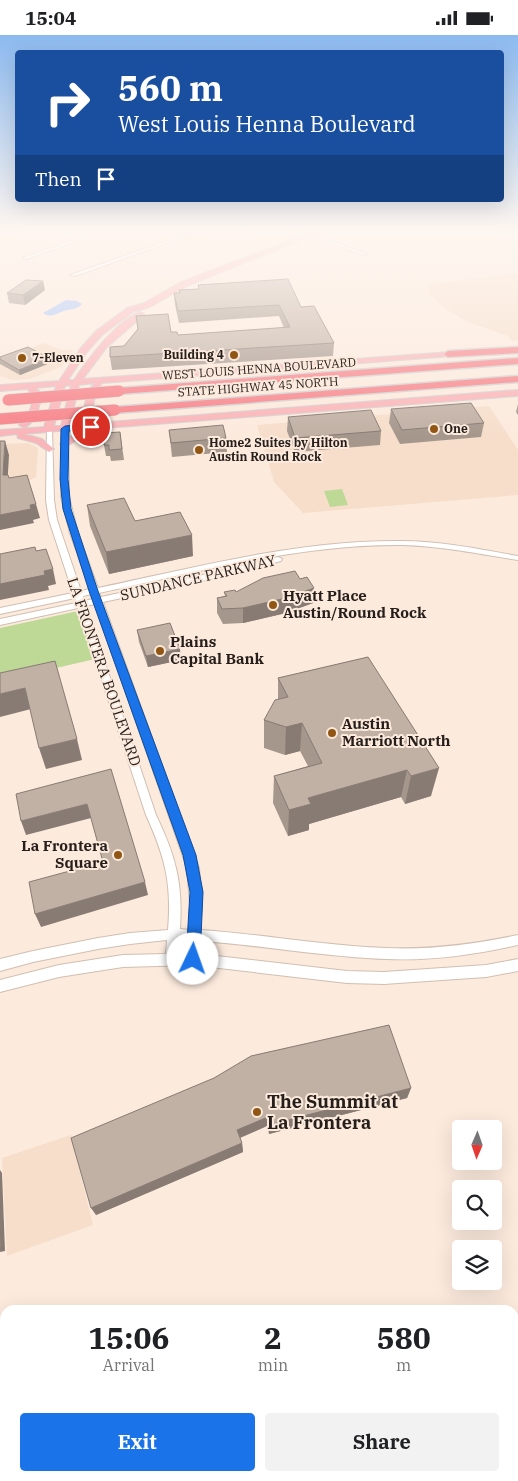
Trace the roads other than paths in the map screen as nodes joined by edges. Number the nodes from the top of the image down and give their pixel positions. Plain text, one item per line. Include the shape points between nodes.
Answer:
1 (155, 300) edge
2 (147, 305) junction
3 (96, 337) junction
4 (109, 339) junction
5 (518, 348) edge
6 (448, 354) joint
7 (518, 361) edge
8 (518, 379) edge
9 (113, 380) junction
10 (77, 382) junction
11 (61, 384) junction
12 (24, 386) junction
13 (0, 388) edge
14 (518, 393) edge
15 (3, 400) edge
16 (0, 419) edge
17 (107, 425) junction
18 (65, 429) junction
19 (48, 430) junction
20 (0, 433) edge
21 (65, 444) junction
22 (49, 449) junction
23 (518, 558) edge
24 (96, 596) junction
25 (80, 599) junction
26 (0, 611) edge
27 (0, 622) edge
28 (173, 935) junction
29 (194, 935) junction
30 (518, 940) edge
31 (193, 959) junction
32 (172, 960) junction
33 (0, 965) edge
34 (518, 965) edge
35 (0, 986) edge

1 - 2 main road
2 - 3 main road, LA FRONTERA BOULEVARD via 130,310
2 - 4 main road, LA FRONTERA BOULEVARD via 142,313
3 - 4 main road
3 - 11 main road, LA FRONTERA BOULEVARD via 82,351
4 - 10 main road, LA FRONTERA BOULEVARD via 90,360
5 - 6 highway
6 - 9 main road, WEST LOUIS HENNA BOULEVARD
7 - 15 highway, STATE HIGHWAY 45 NORTH, bridge
8 - 16 highway, STATE HIGHWAY 45 NORTH, bridge
9 - 10 main road, WEST LOUIS HENNA BOULEVARD
9 - 17 main road via 92,391 86,417
10 - 11 main road, WEST LOUIS HENNA BOULEVARD
10 - 18 main road, LA FRONTERA BOULEVARD
11 - 12 main road, WEST LOUIS HENNA BOULEVARD
11 - 19 main road, LA FRONTERA BOULEVARD
12 - 13 main road, WEST LOUIS HENNA BOULEVARD
12 - 20 main road via 38,394 30,419 25,425
14 - 17 main road
17 - 18 main road
17 - 21 main road via 85,431
18 - 19 main road
18 - 21 street, LA FRONTERA BOULEVARD
19 - 20 main road
19 - 22 street, LA FRONTERA BOULEVARD
20 - 22 main road via 35,440
21 - 24 street, LA FRONTERA BOULEVARD via 67,509
22 - 25 street, LA FRONTERA BOULEVARD via 51,511
23 - 24 street, SUNDANCE PARKWAY via 464,548 401,543 332,546 216,575
24 - 25 street, SUNDANCE PARKWAY
24 - 29 street, LA FRONTERA BOULEVARD via 189,855 196,892
25 - 26 street, SUNDANCE PARKWAY
25 - 27 street, SUNDANCE PARKWAY
25 - 28 street, LA FRONTERA BOULEVARD via 151,815 171,864 175,901
28 - 29 street
28 - 32 street, LA FRONTERA BOULEVARD
28 - 33 street via 120,939
29 - 30 street via 341,951 407,954 445,953
29 - 31 street, LA FRONTERA BOULEVARD
31 - 32 street
31 - 34 street via 347,977 384,978 486,971
32 - 35 street via 123,961 59,971

